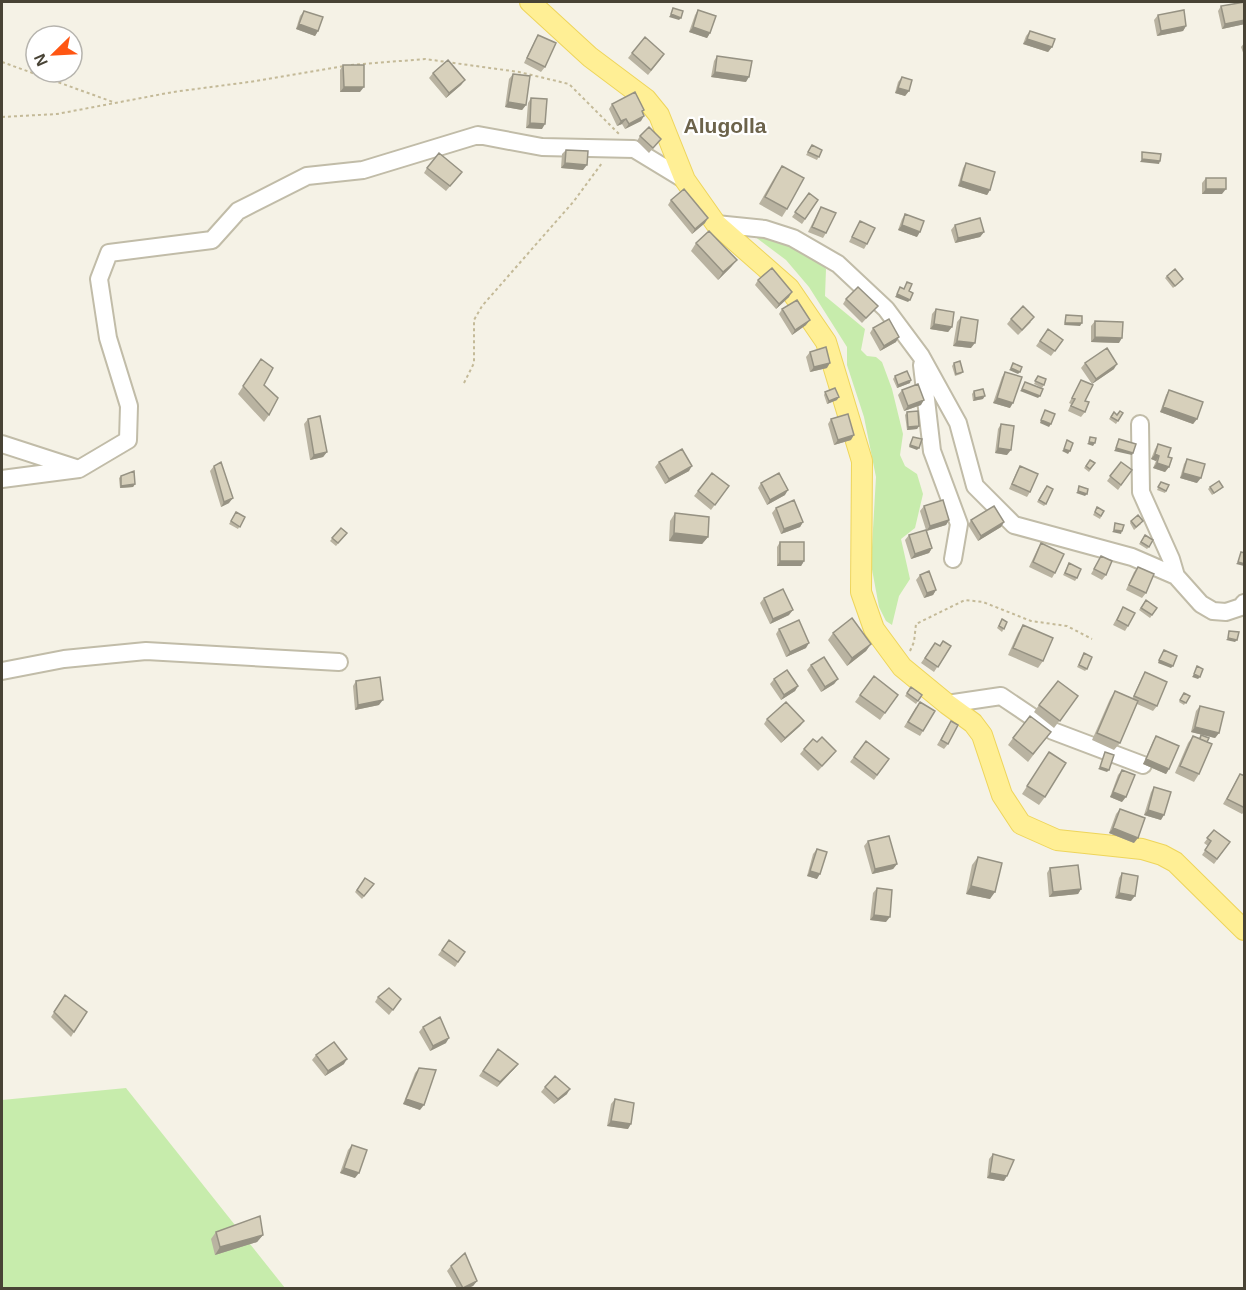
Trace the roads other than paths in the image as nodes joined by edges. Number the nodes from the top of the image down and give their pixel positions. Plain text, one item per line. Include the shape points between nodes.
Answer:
1 (530, 2) edge
2 (685, 180) junction
3 (716, 224) junction
4 (921, 357) junction
5 (1140, 424) dead end
6 (2, 444) edge
7 (79, 469) junction
8 (2, 479) edge
9 (953, 559) dead end
10 (1176, 576) junction
11 (1245, 603) edge
12 (339, 662) dead end
13 (2, 671) edge
14 (947, 704) junction
15 (1143, 765) dead end
16 (1245, 930) edge

1 - 2 main road via 659,115
2 - 3 main road
2 - 7 street via 634,149 542,147 478,135 363,170 307,176 238,211 212,240 109,253 99,279 108,338 129,406 128,441
3 - 4 street via 765,229 792,238 838,264 886,309
3 - 14 main road via 789,288 826,342 862,461 861,592 874,628 902,667
4 - 9 street via 932,451 959,524
4 - 10 street via 958,423 975,486 1014,525 1132,557
5 - 10 street via 1140,492
6 - 7 street
7 - 8 street
10 - 11 street via 1201,604 1213,611 1226,612
12 - 13 street via 146,651 64,659
14 - 15 street via 1001,696 1053,731
14 - 16 main road via 974,723 982,735 1002,795 1021,824 1057,840 1142,849 1162,855 1175,862

